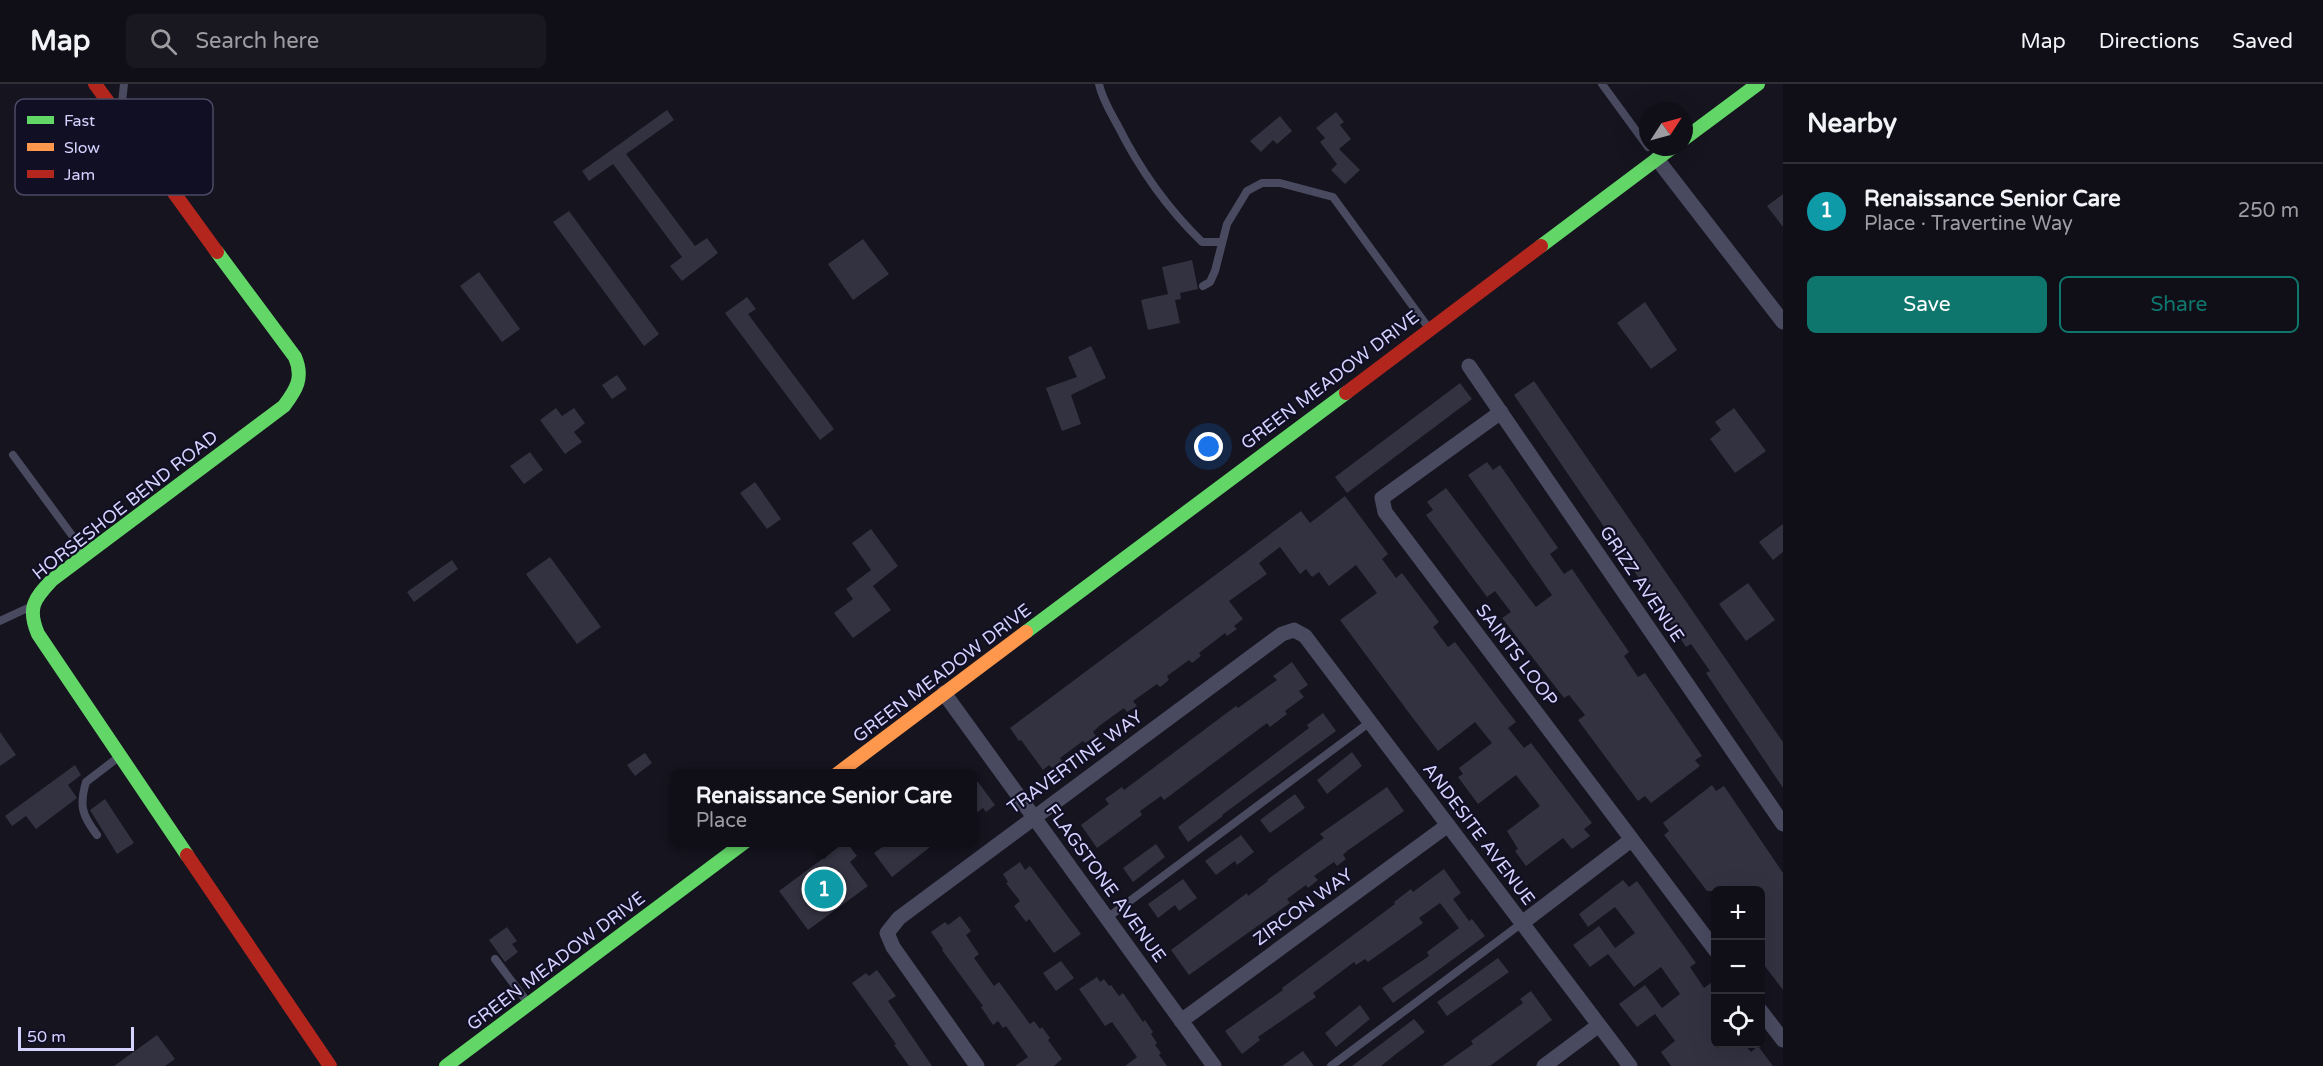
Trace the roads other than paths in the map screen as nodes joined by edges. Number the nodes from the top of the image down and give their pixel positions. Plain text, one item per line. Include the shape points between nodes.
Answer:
1 (95, 84) edge
2 (124, 84) edge
3 (1099, 84) edge
4 (1602, 84) edge
5 (1758, 84) edge
6 (106, 99) edge
7 (122, 99) edge
8 (1693, 132) edge
9 (1639, 135) edge
10 (1645, 156) edge
11 (1655, 156) edge
12 (176, 195) edge
13 (1221, 242) junction
14 (1203, 285) dead end
15 (1783, 322) edge
16 (1429, 328) junction
17 (1469, 366) dead end
18 (1501, 412) junction
19 (13, 455) dead end
20 (86, 555) junction
21 (32, 607) junction
22 (0, 621) edge
23 (1294, 630) joint
24 (944, 693) junction
25 (1370, 722) junction
26 (121, 755) junction
27 (844, 769) edge
28 (1034, 816) junction
29 (1783, 824) edge
30 (1448, 825) junction
31 (97, 835) dead end
32 (1631, 840) junction
33 (740, 847) edge
34 (1107, 918) junction
35 (1522, 923) junction
36 (1711, 944) edge
37 (495, 959) dead end
38 (529, 1004) junction
39 (1765, 1016) edge
40 (1182, 1021) junction
41 (1599, 1025) junction
42 (1783, 1040) edge
43 (330, 1066) edge
44 (446, 1066) edge
45 (977, 1066) edge
46 (1214, 1066) edge
47 (1331, 1066) edge
48 (1544, 1066) edge
49 (1630, 1066) edge

1 - 6 main road, HORSESHOE BEND ROAD
2 - 7 lane
3 - 13 lane via 1137,163 1181,221 1202,242
4 - 9 lane
5 - 8 main road
10 - 16 main road, GREEN MEADOW DRIVE
11 - 15 street
12 - 20 main road, HORSESHOE BEND ROAD via 292,351 299,367 298,386 284,406
13 - 14 lane via 1215,271 1210,282
13 - 16 lane via 1247,191 1262,183 1280,183 1333,197
16 - 24 main road, GREEN MEADOW DRIVE
17 - 18 street, GRIZZ AVENUE
18 - 29 street, GRIZZ AVENUE
18 - 32 street, SAINTS LOOP via 1382,498 1385,512
19 - 20 lane
20 - 21 main road, HORSESHOE BEND ROAD via 52,580
21 - 22 lane
21 - 26 main road, HORSESHOE BEND ROAD via 32,621 38,634
23 - 25 street, ANDESITE AVENUE via 1305,636
23 - 28 street, TRAVERTINE WAY via 1282,634
24 - 27 main road, GREEN MEADOW DRIVE
24 - 28 street, FLAGSTONE AVENUE
25 - 30 street, ANDESITE AVENUE
25 - 34 lane
26 - 31 lane via 86,782 81,806
26 - 43 main road, HORSESHOE BEND ROAD
28 - 34 street, FLAGSTONE AVENUE
28 - 45 street, TRAVERTINE WAY via 899,918 887,933
30 - 35 street, ANDESITE AVENUE
30 - 40 street, ZIRCON WAY
32 - 35 street
32 - 36 street, SAINTS LOOP
33 - 38 main road, GREEN MEADOW DRIVE
34 - 40 street, FLAGSTONE AVENUE
35 - 41 street, ANDESITE AVENUE
35 - 47 lane
37 - 38 lane
38 - 44 main road, GREEN MEADOW DRIVE
39 - 42 street
40 - 46 street, FLAGSTONE AVENUE
41 - 48 street
41 - 49 street, ANDESITE AVENUE

